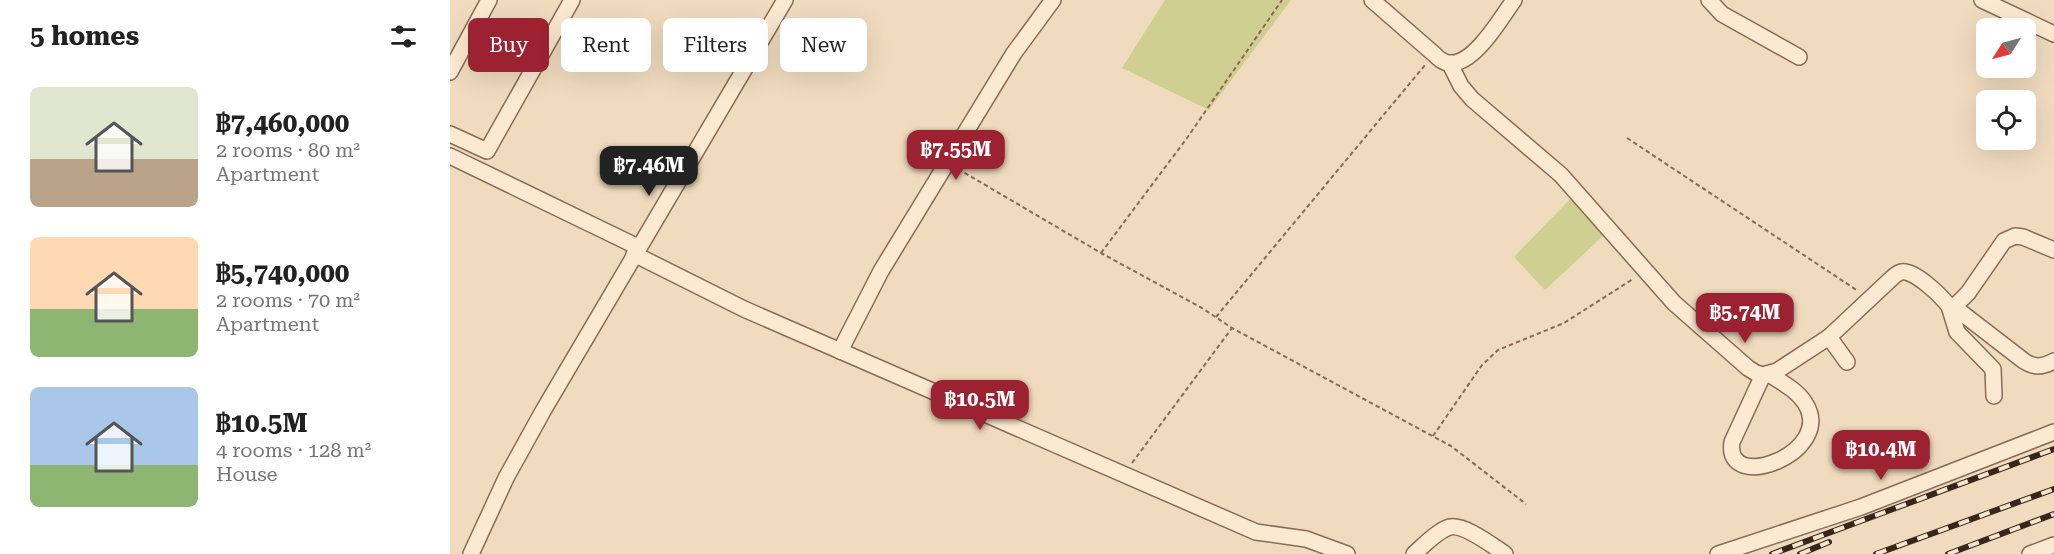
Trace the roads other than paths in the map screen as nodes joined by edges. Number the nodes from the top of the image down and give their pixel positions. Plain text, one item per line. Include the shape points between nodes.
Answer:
1 (489, 0) edge
2 (572, 0) edge
3 (785, 0) edge
4 (1053, 0) edge
5 (1372, 0) edge
6 (1514, 0) edge
7 (1709, 0) edge
8 (1982, 0) edge
9 (2054, 34) edge
10 (1799, 57) dead end
11 (1450, 64) junction
12 (450, 72) edge
13 (450, 134) edge
14 (450, 156) edge
15 (636, 250) junction
16 (2054, 250) edge
17 (1952, 306) junction
18 (1829, 337) junction
19 (840, 351) junction
20 (1847, 362) dead end
21 (2054, 362) edge
22 (1766, 375) junction
23 (1994, 396) dead end
24 (2054, 432) edge
25 (2054, 545) edge
26 (471, 554) edge
27 (1347, 554) edge
28 (1414, 554) edge
29 (1505, 554) edge
30 (1718, 554) edge
31 (2030, 554) edge

1 - 12 street
2 - 13 street via 488,151
3 - 15 street
4 - 19 street via 1014,52 881,271
5 - 11 street
6 - 11 street via 1472,54
7 - 10 street via 1722,14
8 - 9 street
11 - 22 street via 1472,99 1561,175 1674,303 1739,361
14 - 15 street
15 - 19 street via 744,309
15 - 26 street via 506,478
16 - 17 street via 2023,237 2004,241 1968,293
17 - 18 street via 1919,278 1906,272 1897,274
17 - 21 street via 2033,367
17 - 23 street via 1957,332 1993,369
18 - 20 street
18 - 22 street
19 - 27 street via 1256,532 1306,539
22 - 22 street via 1732,442 1732,458 1741,465 1758,468 1778,461 1799,446 1810,427 1805,402
24 - 30 street via 1861,507
25 - 31 street
28 - 29 street via 1449,526 1456,526

